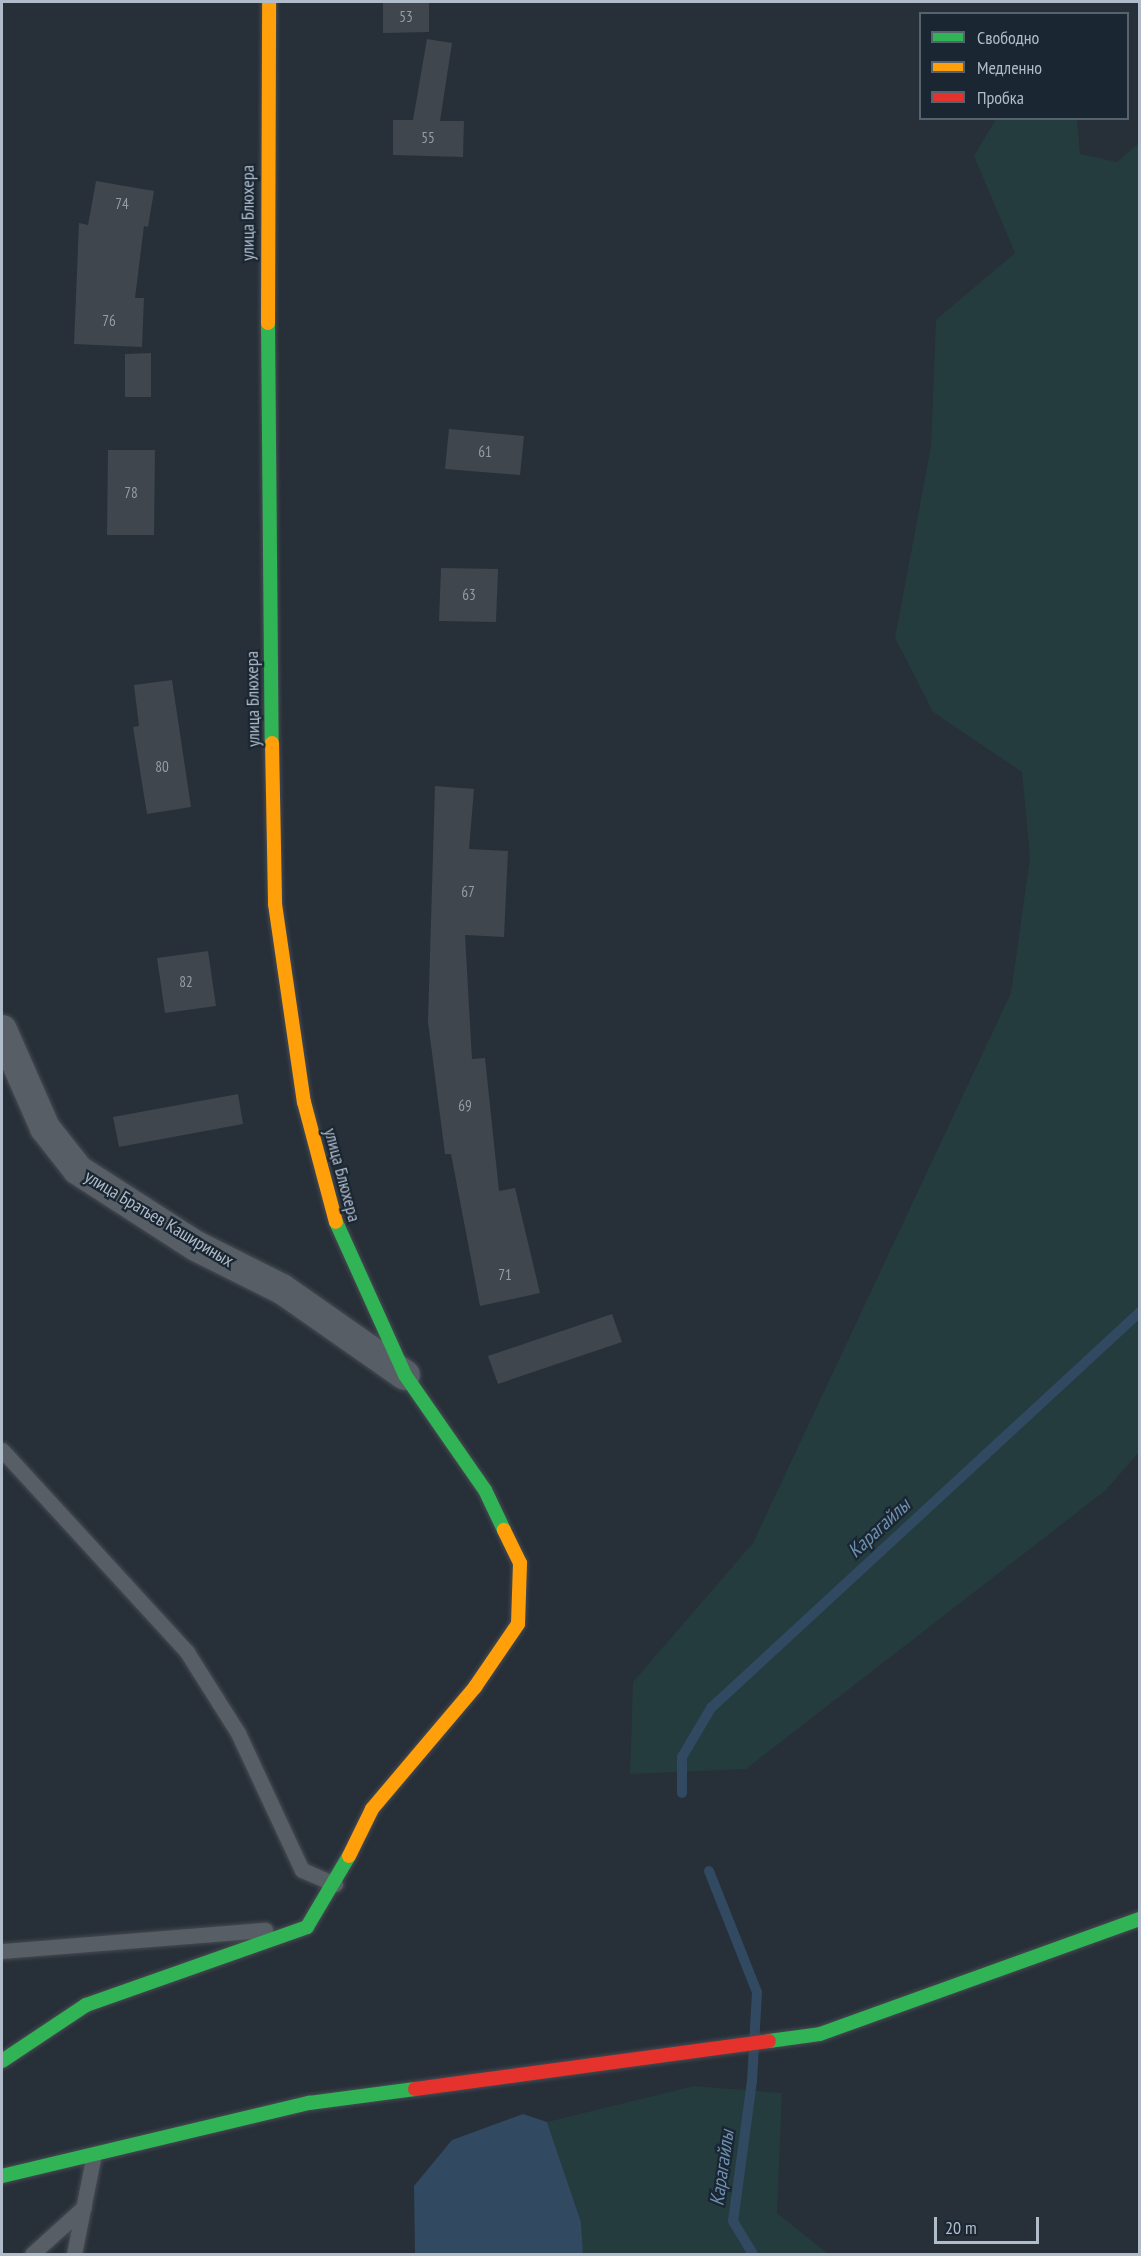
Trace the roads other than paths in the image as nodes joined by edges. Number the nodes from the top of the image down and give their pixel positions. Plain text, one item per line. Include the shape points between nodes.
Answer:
1 (269, 2) edge
2 (2, 1030) edge
3 (405, 1375) junction
4 (2, 1450) edge
5 (335, 1884) junction
6 (1140, 1919) edge
7 (307, 1927) junction
8 (2, 1951) edge
9 (2, 2061) edge
10 (94, 2154) junction
11 (2, 2176) edge
12 (84, 2207) junction
13 (32, 2254) edge
14 (74, 2254) edge

1 - 3 street, улица Блюхера via 267,431 275,904 304,1102 342,1243
2 - 3 street, улица Братьев Кашириных via 45,1128 78,1170 196,1246 282,1289
3 - 5 street, улица Блюхера via 485,1490 520,1563 518,1624 475,1687 372,1809
4 - 5 lane via 187,1652 238,1733 302,1870
5 - 7 street, улица Блюхера
6 - 10 street via 820,2034 309,2103
7 - 8 lane
7 - 9 street via 86,2005
10 - 11 street
10 - 12 lane
12 - 13 lane
12 - 14 lane

